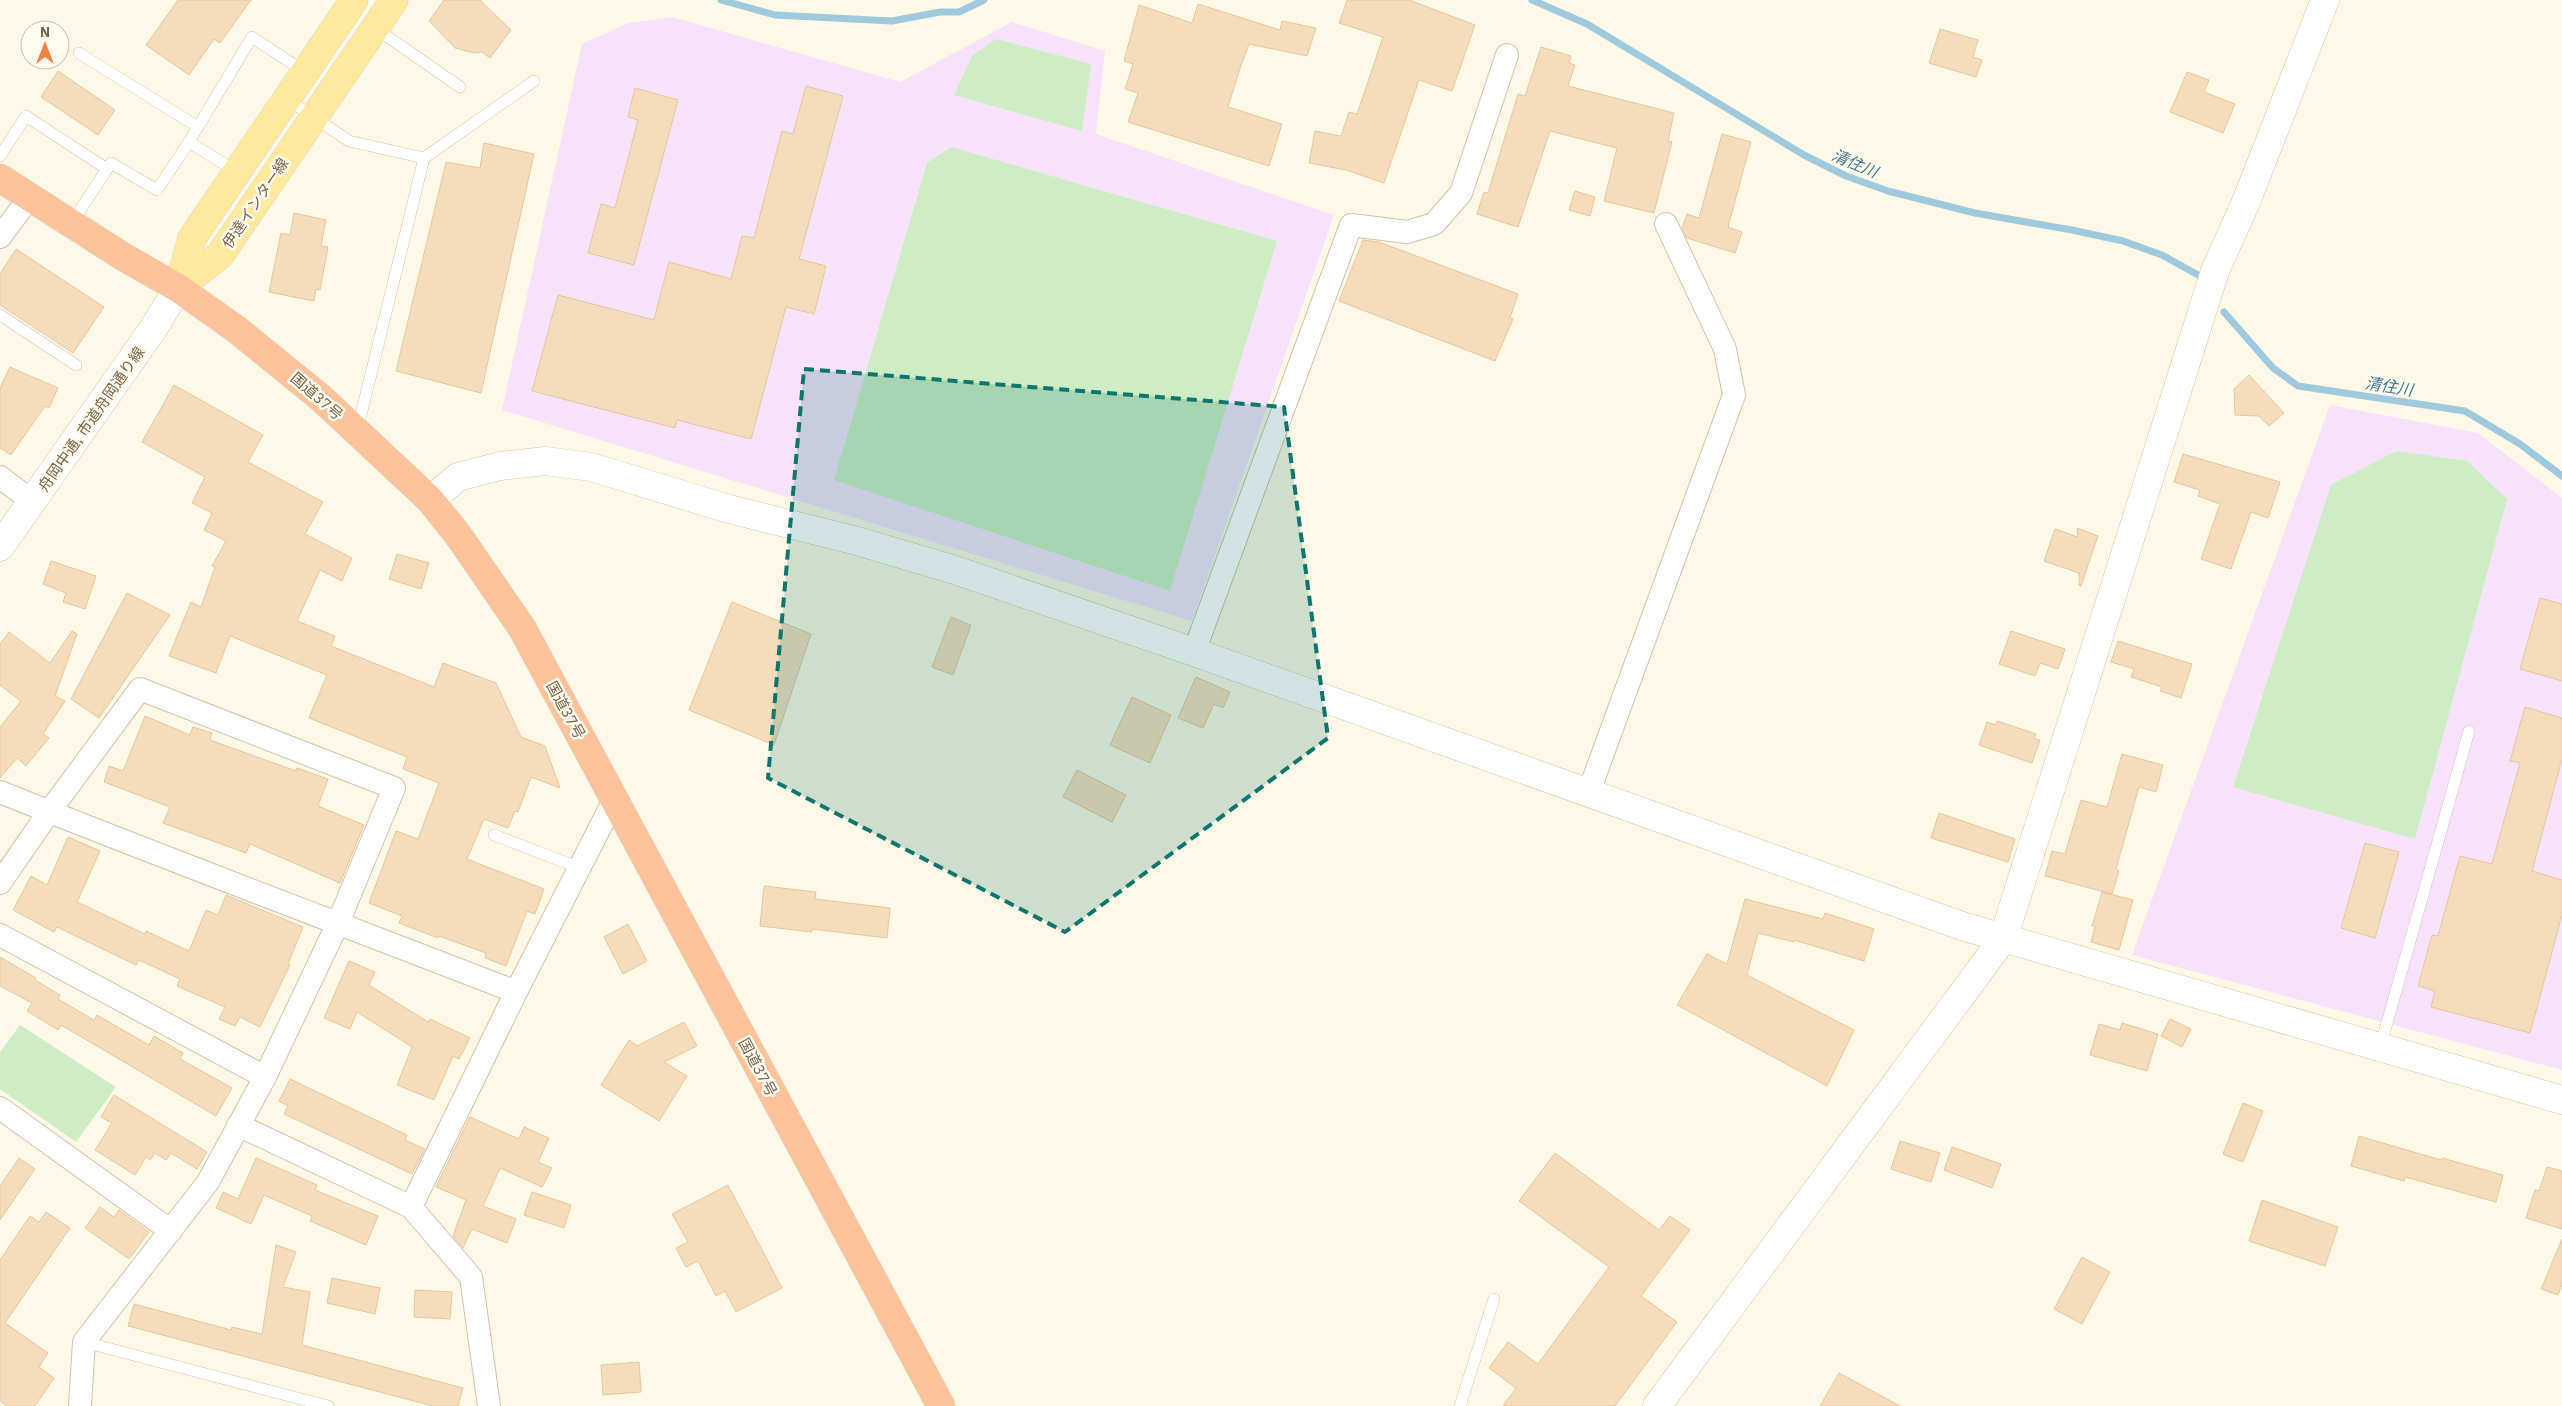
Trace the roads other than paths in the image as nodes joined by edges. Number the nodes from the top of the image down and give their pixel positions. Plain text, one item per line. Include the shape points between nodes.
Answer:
1 (354, 0) edge
2 (394, 0) edge
3 (2325, 0) edge
4 (375, 28) junction
5 (78, 53) dead end
6 (1507, 55) dead end
7 (305, 72) junction
8 (534, 81) dead end
9 (460, 86) dead end
10 (287, 99) junction
11 (314, 117) junction
12 (198, 127) junction
13 (189, 142) junction
14 (0, 156) edge
15 (424, 158) junction
16 (107, 169) junction
17 (237, 172) junction
18 (0, 178) edge
19 (30, 197) junction
20 (70, 224) junction
21 (1666, 224) dead end
22 (0, 237) edge
23 (178, 288) junction
24 (0, 315) edge
25 (76, 365) dead end
26 (357, 432) junction
27 (0, 478) edge
28 (430, 500) junction
29 (33, 502) junction
30 (0, 547) edge
31 (1194, 652) junction
32 (2469, 731) dead end
33 (0, 792) edge
34 (1588, 794) junction
35 (614, 800) junction
36 (49, 812) junction
37 (494, 835) dead end
38 (580, 868) junction
39 (0, 883) edge
40 (338, 923) junction
41 (0, 935) edge
42 (2002, 939) junction
43 (516, 992) junction
44 (2380, 1048) junction
45 (265, 1077) junction
46 (2562, 1100) edge
47 (0, 1108) edge
48 (238, 1125) junction
49 (410, 1207) junction
50 (171, 1232) junction
51 (1494, 1299) dead end
52 (84, 1342) junction
53 (80, 1406) edge
54 (328, 1406) edge
55 (489, 1406) edge
56 (941, 1406) edge
57 (1460, 1406) edge
58 (1657, 1406) edge

1 - 7 main road
2 - 4 main road, 伊達インター線
3 - 42 street via 2246,202 2215,271
4 - 9 lane
4 - 11 main road, 伊達インター線
5 - 12 lane
6 - 31 street via 1461,193 1434,224 1407,232 1351,225
7 - 10 main road
7 - 12 lane via 252,37
8 - 15 lane
10 - 11 lane
10 - 17 main road
11 - 15 lane via 349,141
11 - 23 main road, 伊達インター線 via 220,255
12 - 13 lane
13 - 16 lane via 157,190 111,163
13 - 17 lane
14 - 16 lane via 26,116
15 - 26 lane
16 - 20 lane
17 - 23 main road via 192,238
18 - 19 highway, 国道37号
19 - 20 highway, 国道37号
19 - 22 street
20 - 23 highway, 国道37号
21 - 34 street via 1725,348 1734,395
23 - 26 highway, 国道37号 via 298,379
23 - 29 street, 舟岡中通, 市道舟岡通り線
24 - 25 lane
26 - 28 highway, 国道37号
27 - 29 street
28 - 31 street via 458,477 500,466 546,461 591,467 729,509 857,541 946,568
28 - 35 highway, 国道37号 via 522,628
29 - 30 street, 舟岡中通, 市道舟岡通り線
31 - 34 street
32 - 44 lane
33 - 36 street
34 - 42 street
35 - 38 street
35 - 56 highway, 国道37号
36 - 39 street
36 - 40 street via 229,884
36 - 40 street via 140,689 394,788
37 - 38 lane
38 - 43 street
40 - 43 street
40 - 45 street
41 - 45 street
42 - 44 street
42 - 58 street
43 - 49 street
44 - 46 street
45 - 48 street
47 - 50 street
48 - 49 street
48 - 50 street via 208,1182
49 - 55 street via 471,1277
50 - 52 street
51 - 57 lane
52 - 53 street
52 - 54 lane

